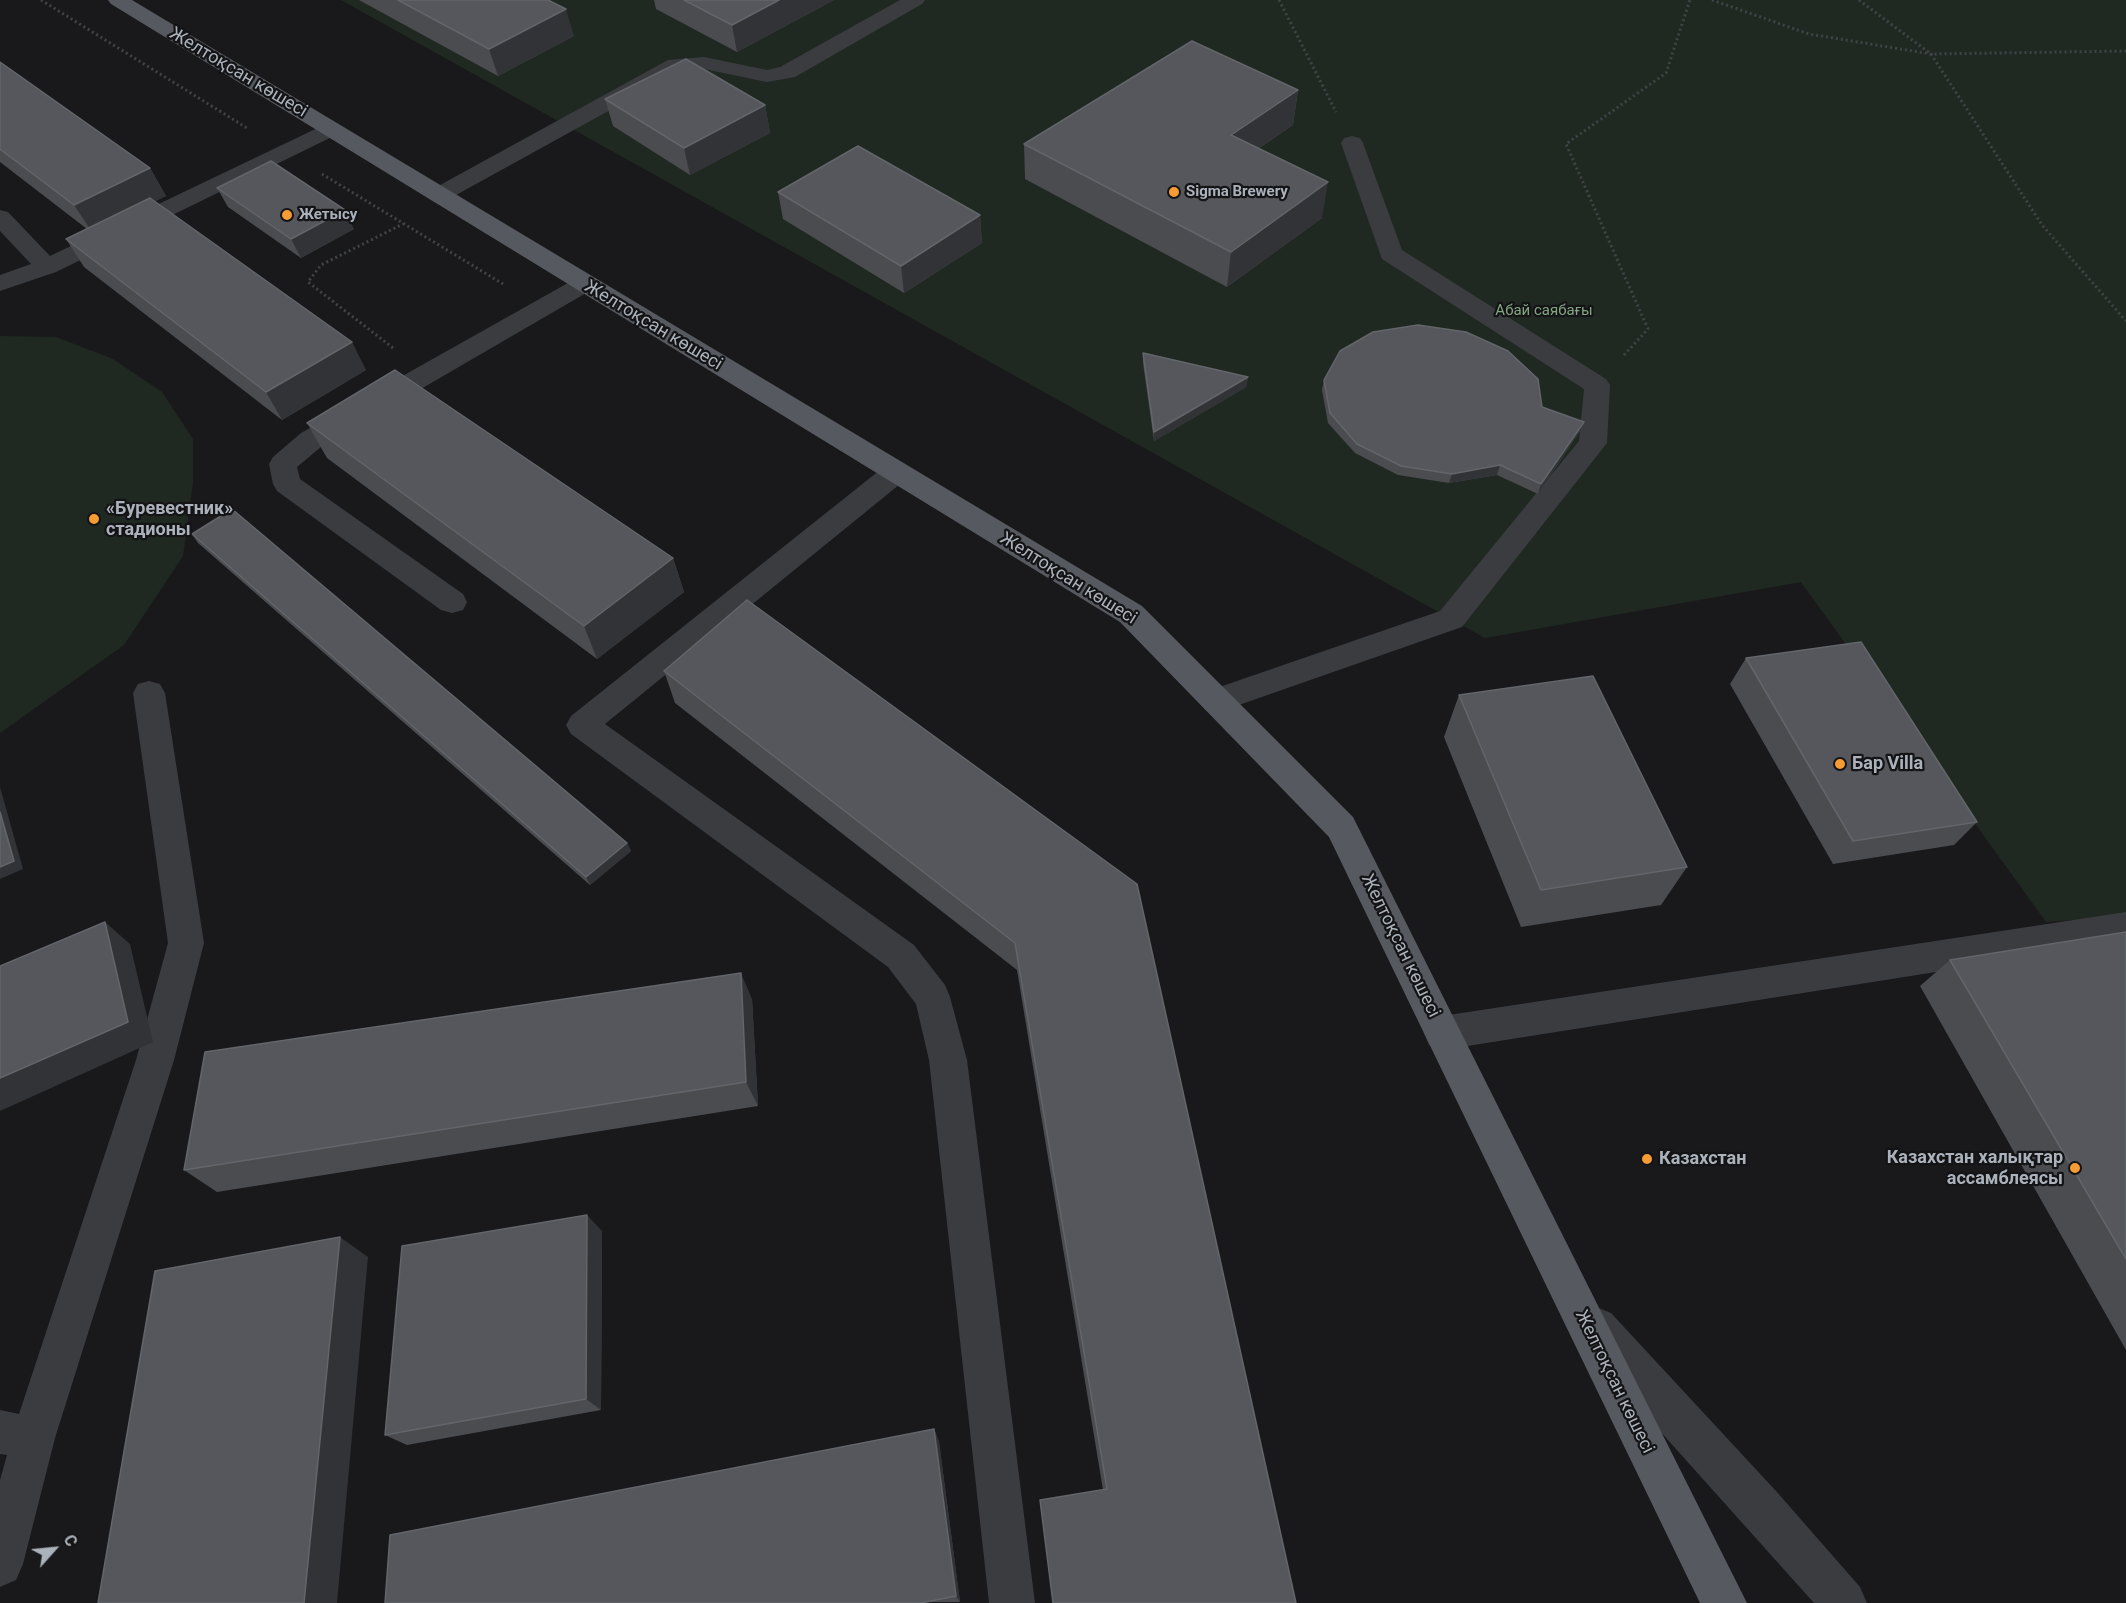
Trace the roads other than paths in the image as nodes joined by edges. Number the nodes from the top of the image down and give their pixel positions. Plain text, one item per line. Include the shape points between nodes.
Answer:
1 (915, 0) edge
2 (129, 3) edge
3 (330, 129) junction
4 (1352, 143) road end
5 (439, 195) junction
6 (0, 218) edge
7 (47, 267) junction
8 (0, 283) edge
9 (584, 284) junction
10 (895, 473) junction
11 (452, 602) dead end
12 (149, 693) dead end
13 (1216, 701) junction
14 (2126, 927) edge
15 (1442, 1033) junction
16 (1578, 1309) junction
17 (16, 1435) edge
18 (0, 1564) edge
19 (1012, 1603) edge
20 (1724, 1603) edge
21 (1844, 1603) edge

1 - 5 street via 787,72 767,76 704,63 676,65
2 - 3 main road, Желтоқсан көшесі
3 - 5 main road, Желтоқсан көшесі
3 - 7 street
4 - 13 street via 1392,254 1598,385 1593,443 1451,619
5 - 9 main road, Желтоқсан көшесі
6 - 7 street
7 - 8 street
9 - 10 main road, Желтоқсан көшесі
9 - 11 street via 311,440 283,464 287,484
10 - 13 main road, Желтоқсан көшесі via 1131,614
10 - 19 street via 582,725 901,956 932,997 948,1060
12 - 17 street via 186,943 155,1060
13 - 15 main road, Желтоқсан көшесі via 1341,826
14 - 15 street
15 - 16 main road, Желтоқсан көшесі
16 - 20 main road, Желтоқсан көшесі
16 - 21 street
17 - 18 street

